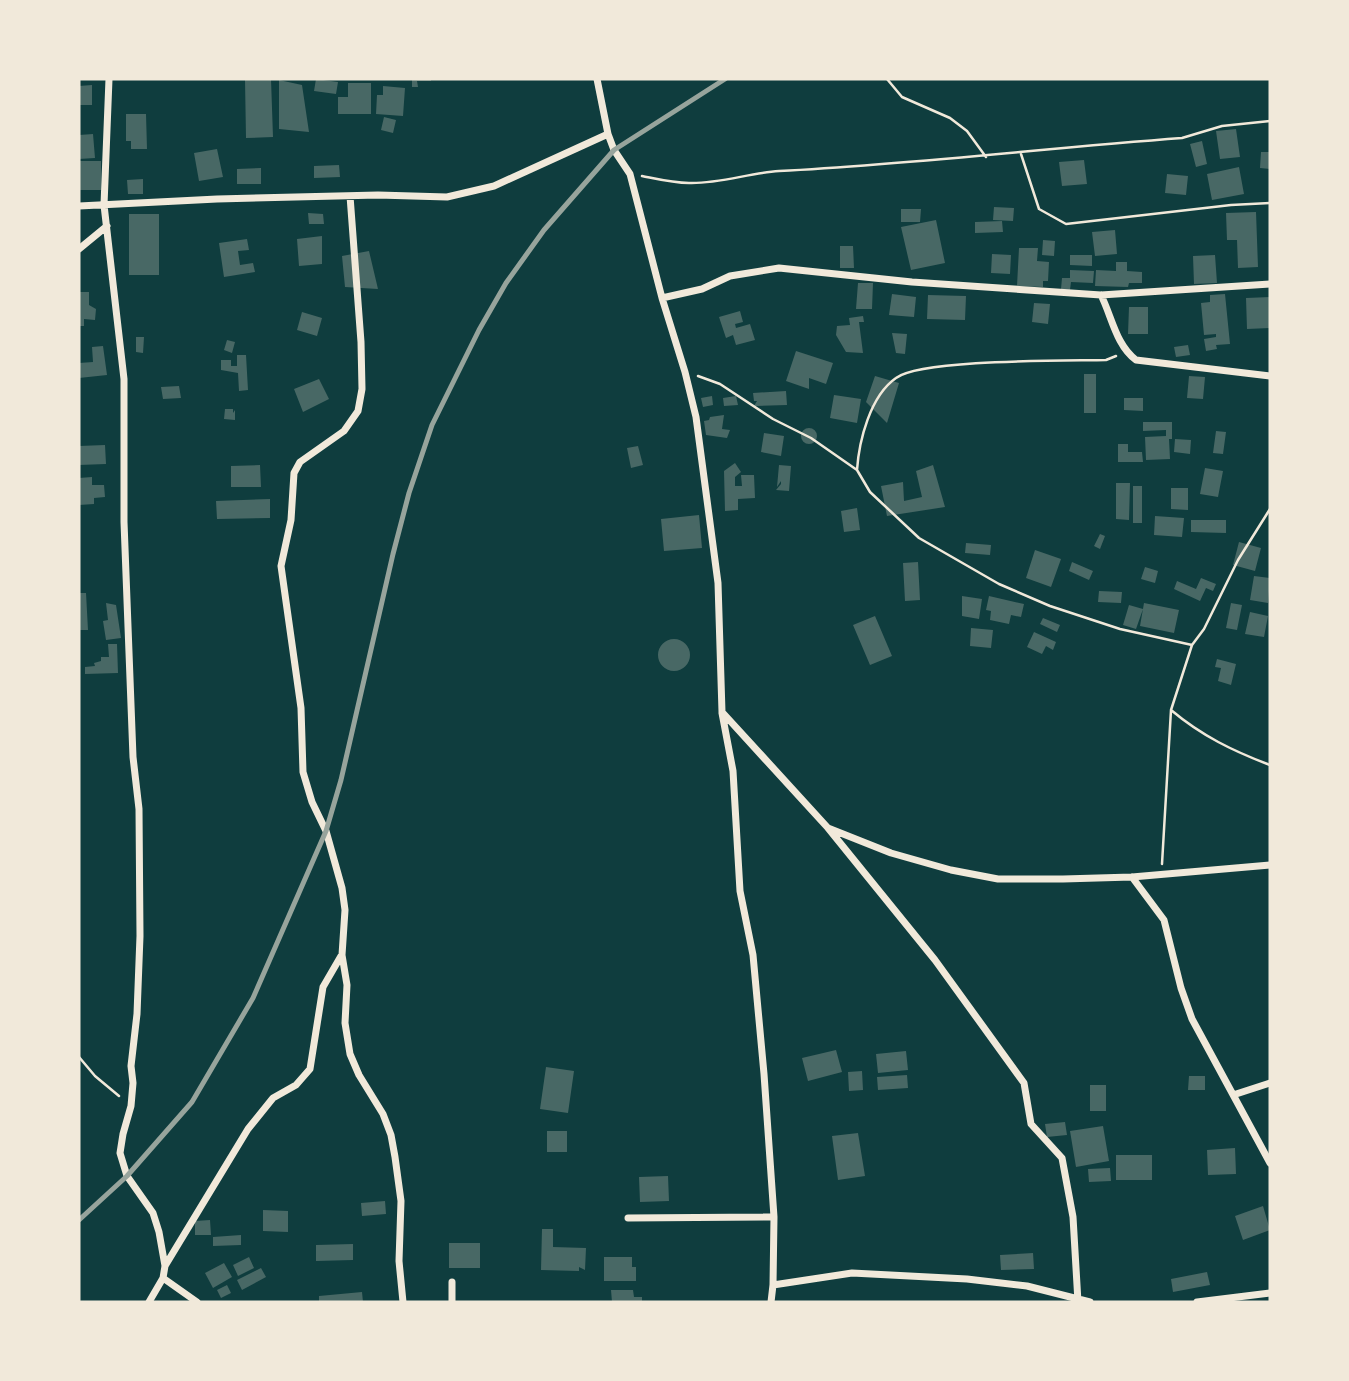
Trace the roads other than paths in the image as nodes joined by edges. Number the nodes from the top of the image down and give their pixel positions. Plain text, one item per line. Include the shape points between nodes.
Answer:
1 (108, 79) edge
2 (597, 79) edge
3 (608, 134) junction
4 (350, 196) junction
5 (104, 205) junction
6 (79, 206) edge
7 (107, 226) junction
8 (79, 248) edge
9 (1270, 284) edge
10 (1101, 295) junction
11 (662, 298) junction
12 (1270, 376) edge
13 (722, 712) junction
14 (828, 828) junction
15 (1270, 865) edge
16 (1132, 877) junction
17 (342, 955) junction
18 (1270, 1083) edge
19 (1233, 1095) junction
20 (1270, 1163) edge
21 (774, 1217) junction
22 (628, 1218) dead end
23 (165, 1266) junction
24 (163, 1278) junction
25 (452, 1282) dead end
26 (773, 1285) junction
27 (1270, 1293) edge
28 (1079, 1300) edge
29 (149, 1302) edge
30 (197, 1302) edge
31 (403, 1302) edge
32 (452, 1302) edge
33 (771, 1302) edge
34 (1090, 1302) edge
35 (1198, 1302) edge

1 - 5 street
2 - 3 street
3 - 4 street via 494,186 447,197
3 - 11 street via 630,174
4 - 5 street
4 - 17 street via 361,342 358,411 344,430 300,462 281,566 301,708 303,772 342,888
5 - 6 street
5 - 7 street
7 - 8 street
7 - 23 street via 124,379 124,522 139,809 137,1014 131,1106 120,1153 127,1176 153,1213
9 - 10 street
10 - 11 street via 779,268 730,276 702,289
10 - 12 street via 1126,352 1136,360
11 - 13 street via 696,417 719,583
13 - 14 street
13 - 21 street via 733,771 740,891 754,968
14 - 16 street via 891,853 998,879
14 - 28 street via 935,960 1024,1083 1031,1124 1062,1158 1073,1217
15 - 16 street
16 - 19 street via 1164,920 1192,1019
17 - 23 street via 323,987 310,1069 296,1085 273,1098 248,1129
17 - 31 street via 350,1054 383,1114 395,1157 401,1201
18 - 19 street
19 - 20 street
21 - 22 street
21 - 26 street
23 - 24 street
24 - 29 street
24 - 30 street
25 - 32 street
26 - 28 street via 852,1273 1027,1286
26 - 33 street
27 - 35 street
28 - 34 street

